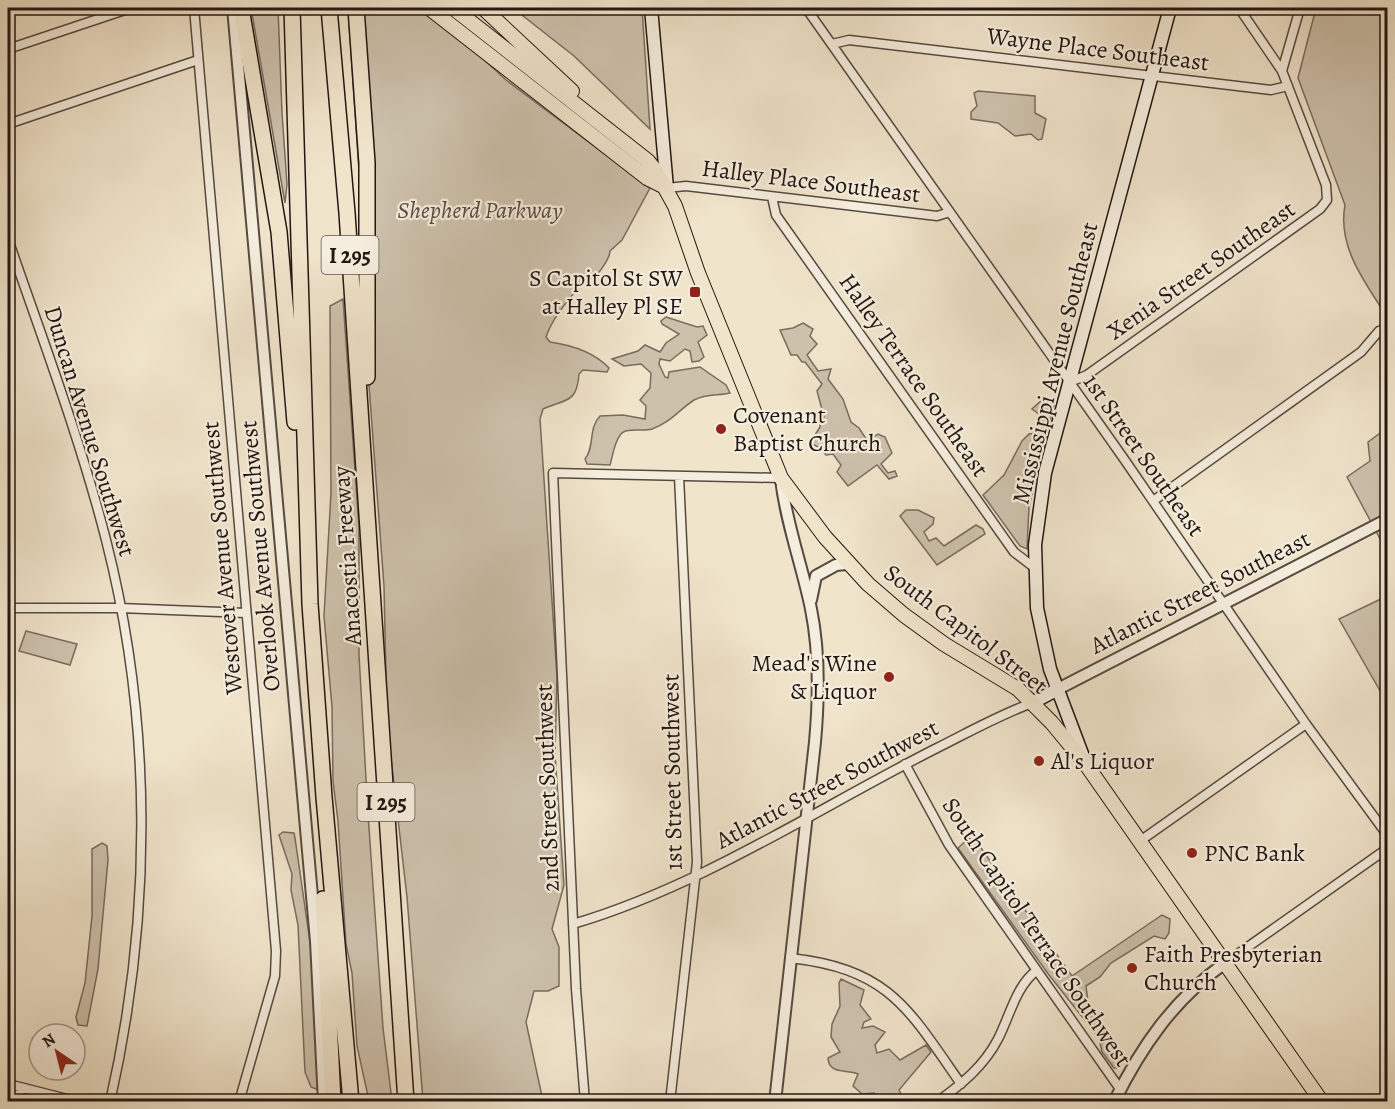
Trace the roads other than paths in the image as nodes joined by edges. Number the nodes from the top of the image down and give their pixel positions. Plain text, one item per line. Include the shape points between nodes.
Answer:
1 (131, 8) edge
2 (194, 8) edge
3 (233, 8) edge
4 (241, 8) edge
5 (292, 8) edge
6 (329, 8) edge
7 (356, 8) edge
8 (429, 8) edge
9 (453, 8) edge
10 (483, 8) edge
11 (651, 8) edge
12 (806, 8) edge
13 (1170, 8) edge
14 (1239, 8) edge
15 (1300, 8) edge
16 (832, 44) junction
17 (8, 49) edge
18 (198, 60) junction
19 (1282, 71) junction
20 (1151, 76) junction
21 (1288, 86) junction
22 (8, 124) edge
23 (604, 126) junction
24 (667, 188) junction
25 (772, 197) junction
26 (950, 212) junction
27 (8, 239) edge
28 (1379, 331) dead end
29 (1070, 382) junction
30 (679, 476) junction
31 (781, 478) junction
32 (307, 490) junction
33 (1153, 501) junction
34 (366, 503) junction
35 (1388, 519) edge
36 (847, 564) junction
37 (1035, 568) junction
38 (1223, 603) junction
39 (811, 606) junction
40 (8, 608) edge
41 (120, 608) junction
42 (246, 613) junction
43 (1058, 689) junction
44 (1032, 703) junction
45 (1306, 724) junction
46 (1085, 763) junction
47 (905, 764) junction
48 (324, 797) junction
49 (805, 818) junction
50 (1388, 836) edge
51 (1140, 841) junction
52 (1388, 848) edge
53 (695, 875) junction
54 (573, 924) junction
55 (790, 958) junction
56 (1225, 963) junction
57 (1036, 971) junction
58 (8, 1084) edge
59 (961, 1084) junction
60 (20, 1087) junction
61 (1120, 1089) junction
62 (17, 1101) edge
63 (79, 1101) edge
64 (110, 1101) edge
65 (239, 1101) edge
66 (324, 1101) edge
67 (333, 1101) edge
68 (351, 1101) edge
69 (406, 1101) edge
70 (585, 1101) edge
71 (670, 1101) edge
72 (775, 1101) edge
73 (937, 1101) edge
74 (1114, 1101) edge
75 (1322, 1101) edge

1 - 17 street
2 - 18 street, Westover Avenue Southwest
3 - 66 street, Overlook Avenue Southwest via 316,941
4 - 32 highway via 277,212 296,440
5 - 32 highway, Anacostia Freeway / I 295
6 - 34 highway, Anacostia Freeway / I 295 via 345,180
7 - 34 highway via 368,217 370,443
8 - 24 main road via 646,178
9 - 23 main road
10 - 23 main road
11 - 24 main road
12 - 16 street, 1st Street Southeast
13 - 20 main road, Mississippi Avenue Southeast
14 - 19 street
15 - 19 street
16 - 20 street, Wayne Place Southeast via 849,40
16 - 26 street, 1st Street Southeast
18 - 22 street
18 - 42 street, Westover Avenue Southwest
19 - 21 street
20 - 21 street, Wayne Place Southeast via 1271,90
20 - 29 main road, Mississippi Avenue Southeast
21 - 29 street, Xenia Street Southeast via 1327,189 1323,207 1087,375
23 - 24 main road, South Capitol Street via 648,161
24 - 25 street, Halley Place Southeast via 686,186
24 - 31 main road, South Capitol Street
25 - 26 street, Halley Place Southeast via 937,216
25 - 37 street, Halley Terrace Southeast via 776,215 1014,552
26 - 29 street, 1st Street Southeast
27 - 41 street, Duncan Avenue Southwest via 96,502
28 - 33 street via 1361,352
29 - 33 street, 1st Street Southeast
29 - 37 main road, Mississippi Avenue Southeast via 1043,484
30 - 31 street
30 - 53 street, 1st Street Southwest
30 - 54 street, 2nd Street Southwest via 553,473
31 - 36 main road, South Capitol Street
31 - 39 street via 784,509
32 - 48 highway, Anacostia Freeway / I 295 via 311,623
33 - 38 street, 1st Street Southeast
34 - 69 highway, Anacostia Freeway / I 295
35 - 38 street, Atlantic Street Southeast
36 - 39 street via 836,565 816,576
36 - 44 main road, South Capitol Street via 917,625 1014,686
37 - 43 main road, Mississippi Avenue Southeast via 1042,637
38 - 43 street, Atlantic Street Southeast
38 - 45 street, 1st Street Southeast
39 - 49 street via 817,646 818,703
40 - 41 street
41 - 42 street
41 - 64 street, Duncan Avenue Southwest via 139,742 141,867 133,974
42 - 65 street, Westover Avenue Southwest via 276,959 275,976
43 - 44 main road, Atlantic Street Southeast
43 - 46 main road, Mississippi Avenue Southeast
44 - 46 main road, South Capitol Street
44 - 47 street, Atlantic Street Southwest
45 - 50 street, 1st Street Southeast
45 - 51 street
46 - 51 main road, South Capitol Street
47 - 49 street, Atlantic Street Southwest
47 - 57 street, South Capitol Terrace Southwest via 949,845
48 - 67 highway via 321,855
48 - 68 highway, Anacostia Freeway / I 295
49 - 53 street, Atlantic Street Southwest
49 - 55 street
51 - 56 main road, South Capitol Street
52 - 56 street
53 - 54 street, Atlantic Street Southwest
53 - 71 street, 1st Street Southwest
54 - 70 street, 2nd Street Southwest
55 - 59 street via 840,966 886,989 913,1015
55 - 72 street
56 - 61 street via 1194,987 1161,1022
56 - 75 main road, South Capitol Street
57 - 59 street via 1024,984 989,1054
57 - 61 street, South Capitol Terrace Southwest
58 - 60 street
59 - 73 street
60 - 62 street
60 - 63 street
61 - 74 street

